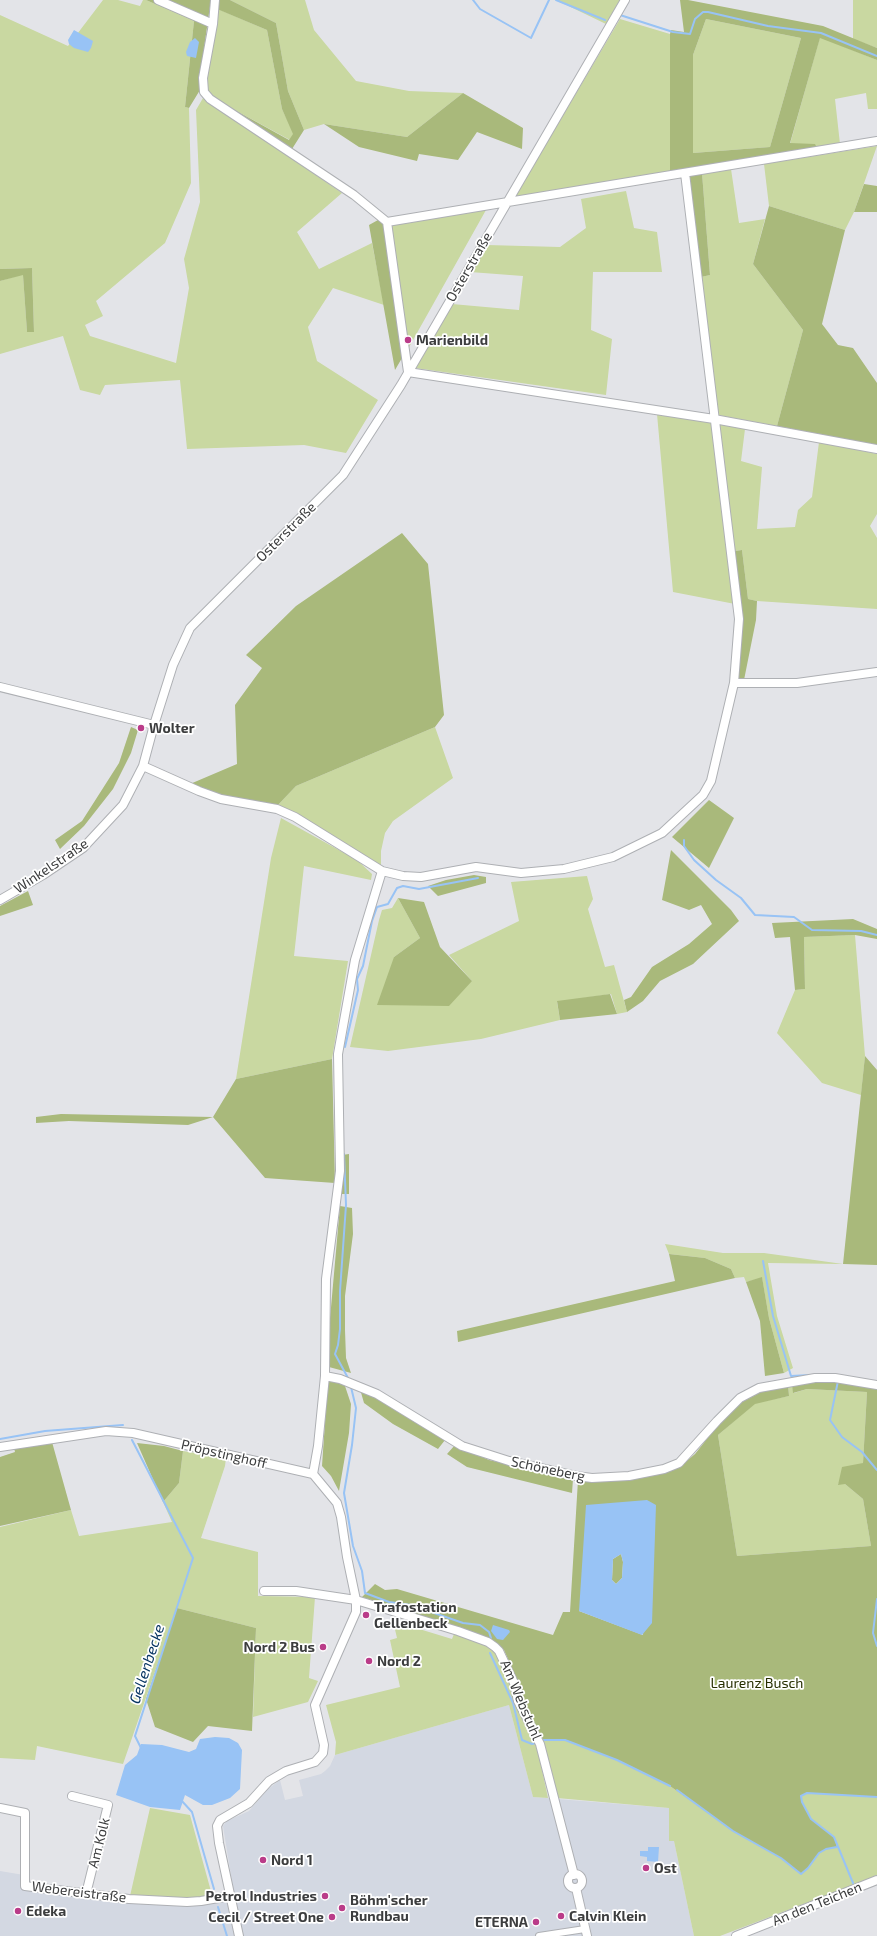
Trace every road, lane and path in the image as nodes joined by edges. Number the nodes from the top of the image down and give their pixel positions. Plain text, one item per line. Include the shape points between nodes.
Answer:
1 (158, 0) edge
2 (215, 0) edge
3 (625, 0) edge
4 (213, 24) junction
5 (877, 141) edge
6 (685, 173) junction
7 (506, 204) junction
8 (387, 222) junction
9 (408, 372) junction
10 (714, 419) junction
11 (877, 449) edge
12 (877, 672) edge
13 (734, 683) junction
14 (0, 687) edge
15 (154, 725) junction
16 (143, 766) junction
17 (382, 871) junction
18 (0, 900) edge
19 (325, 1376) junction
20 (877, 1385) edge
21 (0, 1447) edge
22 (313, 1474) junction
23 (264, 1591) dead end
24 (356, 1600) junction
25 (72, 1796) dead end
26 (0, 1808) edge
27 (877, 1880) edge
28 (86, 1894) junction
29 (230, 1896) junction
30 (586, 1932) edge
31 (239, 1936) edge
32 (543, 1936) edge
33 (736, 1936) edge

1 - 4 street
2 - 4 street
3 - 7 street, Osterstraße
4 - 8 street via 203,78 204,92 210,99 354,195
5 - 6 street
6 - 7 street
6 - 10 street
7 - 8 street
7 - 9 street, Osterstraße
8 - 9 street
9 - 10 street
9 - 15 street, Osterstraße via 343,475 190,628 173,664
10 - 11 street
10 - 13 street via 740,619
12 - 13 street via 797,683
13 - 17 street via 711,781 703,795 662,833 613,857 564,868 521,873 476,867 421,877
14 - 15 street
15 - 16 street, Winkelstraße
16 - 17 street via 221,799 277,809 295,817
16 - 18 street, Winkelstraße via 123,806 84,848
17 - 19 street via 355,960 338,1054 340,1171 326,1279
19 - 20 street, Schöneberg via 340,1379 377,1394 462,1446 509,1461 592,1478 629,1476 664,1469 679,1463 740,1398 759,1388 815,1378 835,1378
19 - 22 street
21 - 22 street, Pröpstinghoff via 106,1432 133,1433
22 - 24 street via 337,1503
23 - 24 street, Am Webstuhl via 296,1591
24 - 29 street via 356,1612 315,1705 324,1745 320,1758 275,1777 266,1783 249,1803 220,1820 217,1826
24 - 30 street, Am Webstuhl via 464,1633 488,1642 499,1651 514,1683 518,1700 540,1744 574,1875 581,1879 581,1885 576,1888
25 - 28 street, Am Kolk via 108,1805
26 - 28 street, Webereistraße via 25,1812 25,1886
27 - 33 street, An den Teichen
28 - 29 street, Webereistraße via 187,1902
29 - 31 street
30 - 32 street

